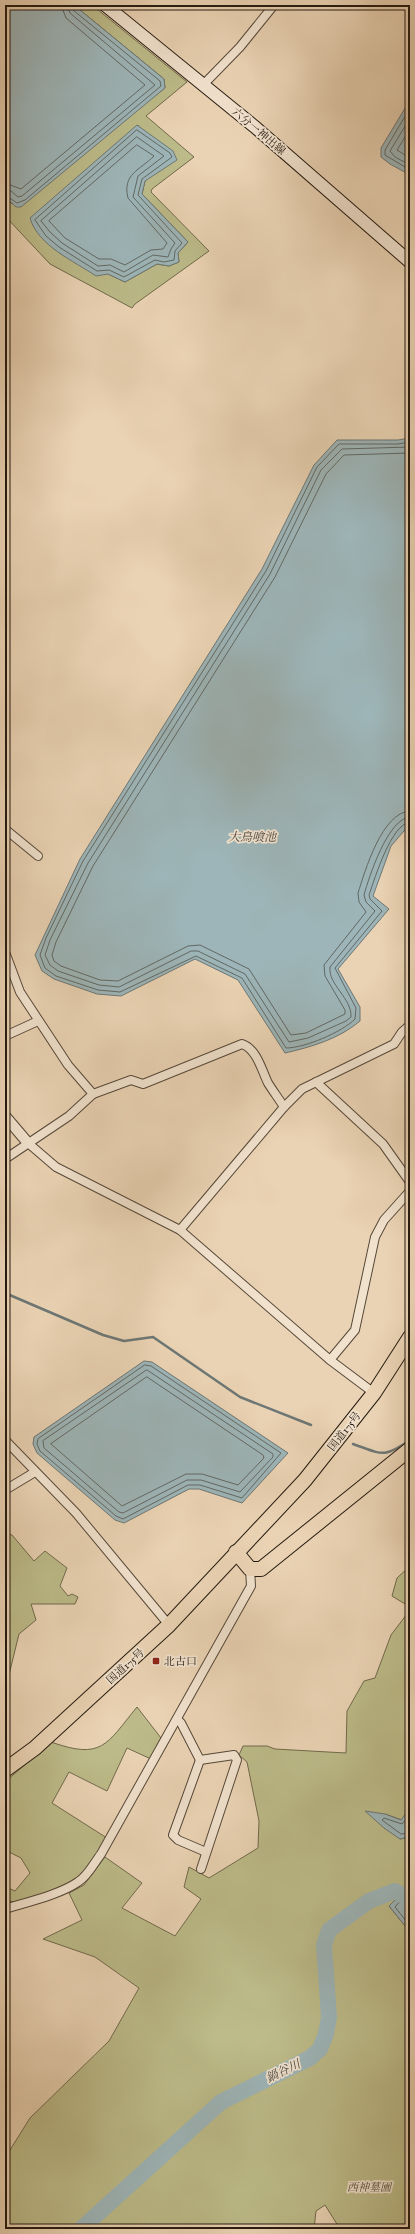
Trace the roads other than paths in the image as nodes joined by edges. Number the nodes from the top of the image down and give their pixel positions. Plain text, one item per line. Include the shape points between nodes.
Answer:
1 (105, 5) edge
2 (274, 5) edge
3 (203, 85) junction
4 (410, 262) edge
5 (5, 828) edge
6 (38, 856) dead end
7 (5, 952) edge
8 (38, 1021) junction
9 (410, 1025) edge
10 (5, 1036) edge
11 (316, 1082) junction
12 (93, 1094) junction
13 (284, 1107) junction
14 (5, 1116) edge
15 (28, 1143) junction
16 (5, 1159) edge
17 (410, 1182) edge
18 (410, 1190) edge
19 (180, 1230) junction
20 (410, 1337) edge
21 (330, 1360) junction
22 (374, 1393) junction
23 (5, 1440) edge
24 (410, 1449) edge
25 (35, 1472) junction
26 (5, 1490) edge
27 (236, 1552) junction
28 (250, 1568) junction
29 (169, 1625) junction
30 (177, 1719) junction
31 (200, 1760) junction
32 (5, 1770) edge
33 (206, 1852) junction
34 (201, 1869) dead end
35 (5, 1909) edge

1 - 3 main road, 六分一神出線
2 - 3 street via 240,47
3 - 4 main road, 六分一神出線
5 - 6 street
7 - 8 street via 20,992
8 - 10 street
8 - 12 street via 68,1065
9 - 11 street via 394,1044
11 - 13 street via 302,1089
11 - 17 street via 383,1144
12 - 13 street via 131,1080 143,1084 242,1044 259,1062 268,1083
12 - 15 street via 69,1116
13 - 19 street
14 - 15 street
15 - 16 street
15 - 19 street via 56,1167
18 - 21 street via 384,1220 375,1237 355,1330
19 - 21 street
20 - 22 highway, 国道175号
21 - 22 street
22 - 27 highway, 国道175号 via 305,1480
23 - 25 street
24 - 28 highway via 261,1569
25 - 26 street
25 - 29 street via 76,1513
27 - 28 highway
27 - 29 highway, 国道175号
28 - 30 street via 250,1586
29 - 32 highway, 国道175号 via 35,1748
30 - 31 street
30 - 35 street via 101,1854 88,1872 67,1888
31 - 33 street via 173,1835 178,1840
31 - 33 street via 234,1755 237,1760
33 - 34 street

